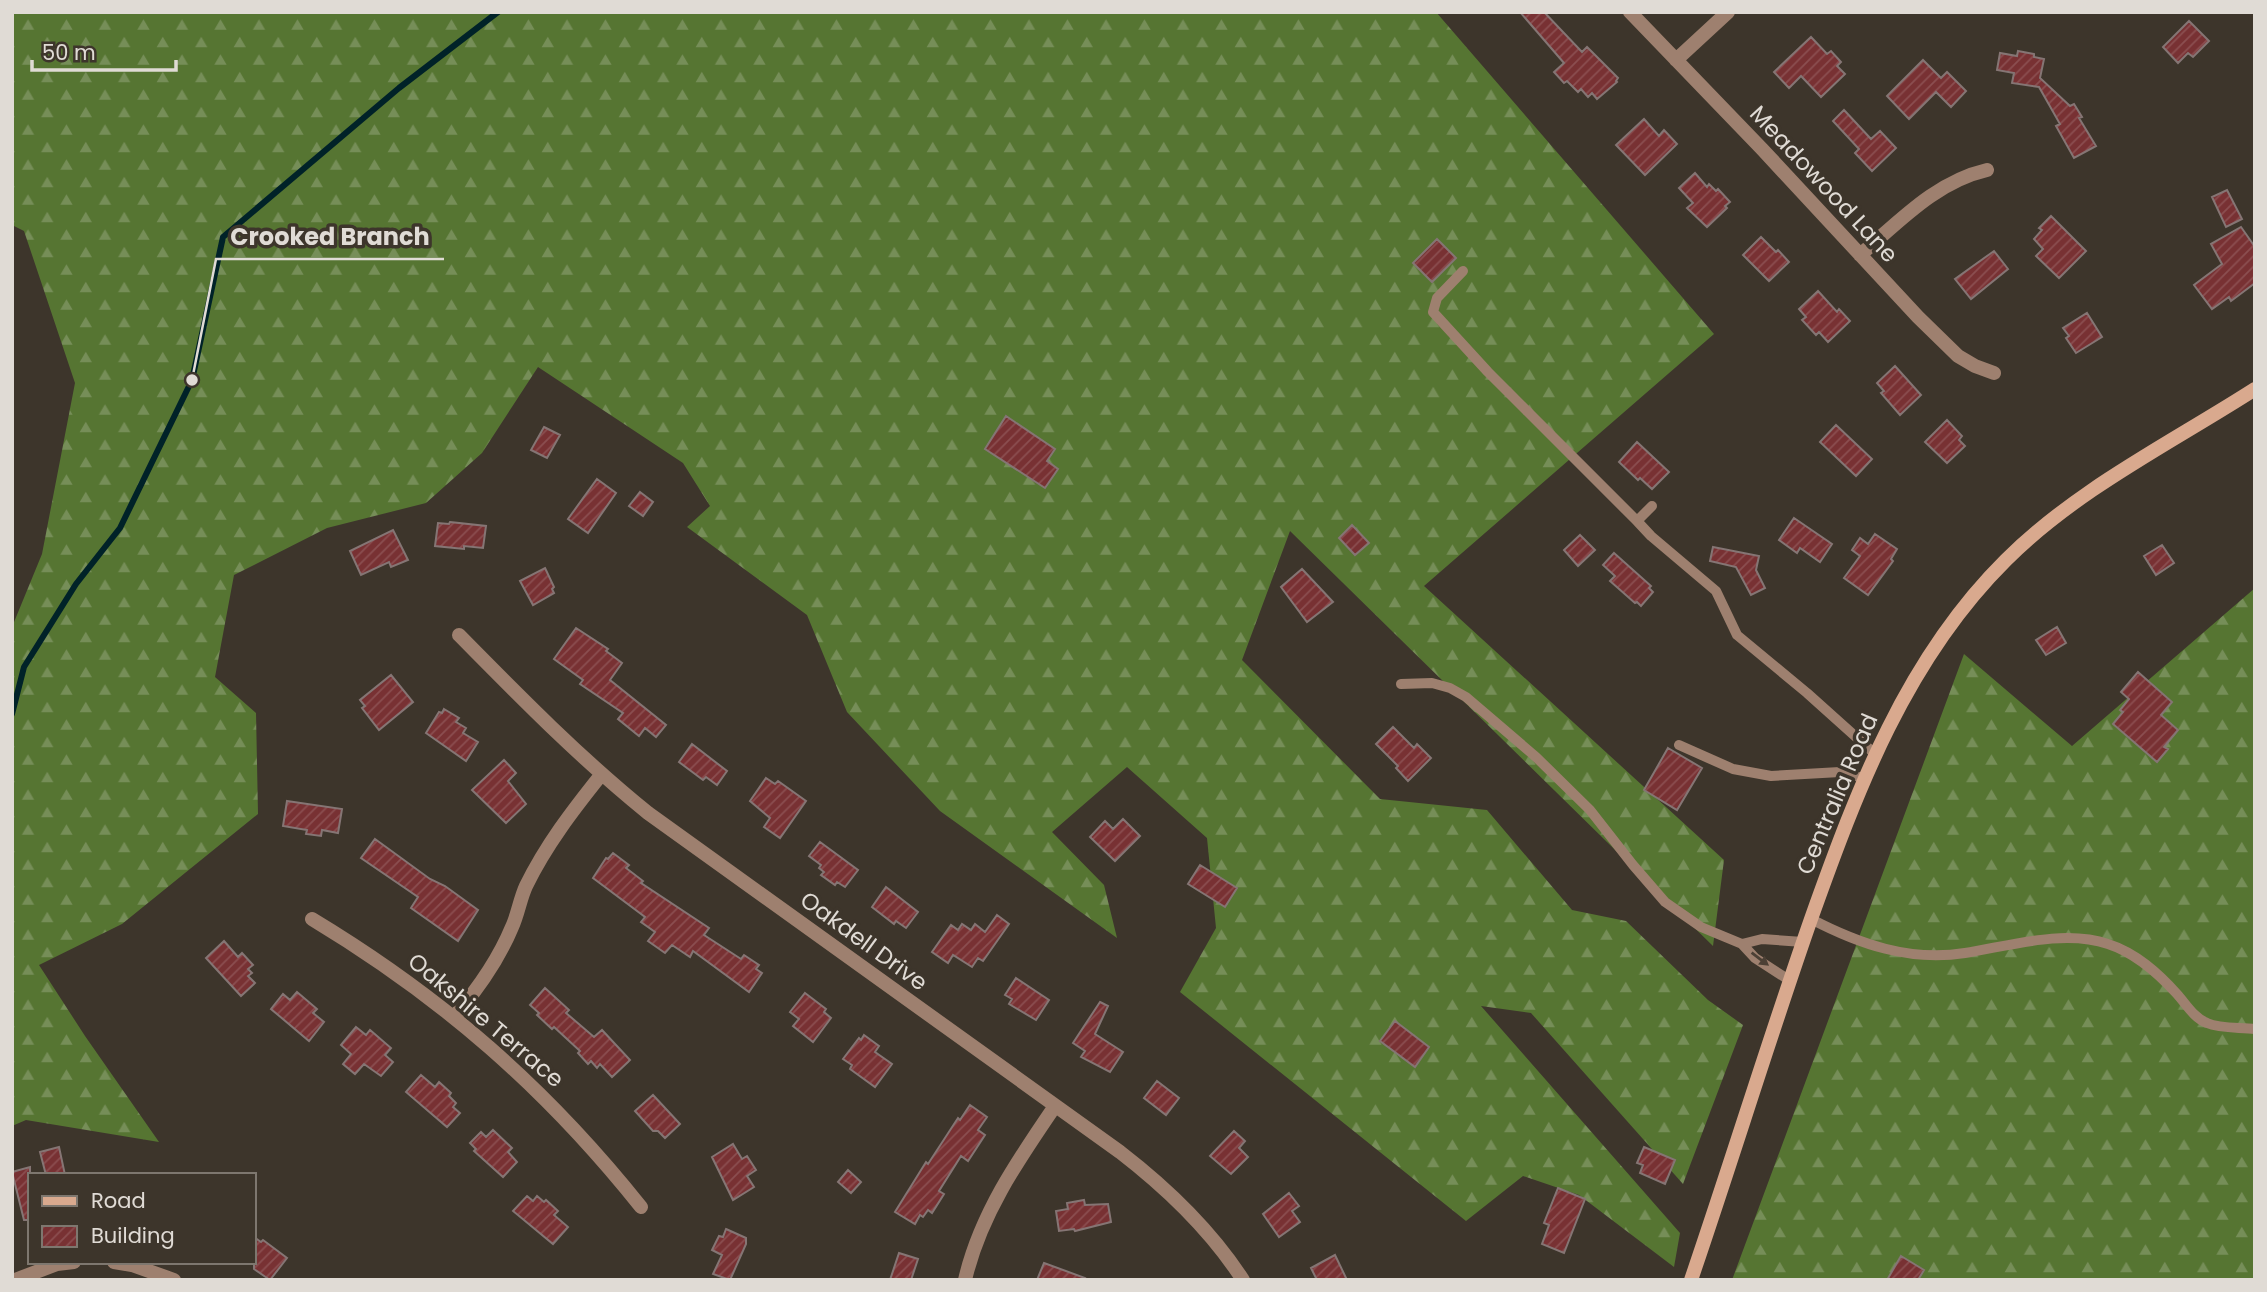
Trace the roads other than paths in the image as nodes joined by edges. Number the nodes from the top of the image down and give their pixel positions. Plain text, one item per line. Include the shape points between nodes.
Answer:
1 (1630, 12) edge
2 (1728, 12) edge
3 (1676, 60) junction
4 (1987, 170) dead end
5 (1860, 256) junction
6 (1463, 271) dead end
7 (1994, 373) dead end
8 (2255, 389) edge
9 (1652, 506) dead end
10 (1637, 521) junction
11 (459, 635) dead end
12 (1402, 684) dead end
13 (1679, 745) dead end
14 (1875, 754) junction
15 (601, 775) junction
16 (1863, 778) junction
17 (312, 919) dead end
18 (1811, 919) junction
19 (1803, 942) junction
20 (1742, 944) junction
21 (1789, 980) junction
22 (454, 1017) junction
23 (2255, 1028) edge
24 (1055, 1106) junction
25 (641, 1207) dead end
26 (57, 1264) edge
27 (126, 1264) edge
28 (15, 1280) edge
29 (174, 1280) edge
30 (965, 1280) edge
31 (1243, 1280) edge
32 (1691, 1280) edge

1 - 3 street, Meadowood Lane
2 - 3 street
3 - 5 street, Meadowood Lane
4 - 5 street via 1936,190
5 - 7 street, Meadowood Lane via 1958,356
6 - 10 lane via 1437,298 1433,312
8 - 14 main road, Centralia Road via 2077,500 2005,561 1945,632
9 - 10 lane
10 - 14 lane via 1716,591 1737,635
11 - 15 street, Oakdell Drive
12 - 20 lane via 1432,683 1466,697 1590,810 1665,902 1702,927
13 - 16 lane via 1733,769 1771,776 1840,772
14 - 16 main road, Centralia Road
15 - 22 street via 543,855 524,889 498,957
15 - 24 street, Oakdell Drive
16 - 18 main road, Centralia Road
17 - 22 street, Oakshire Terrace via 365,951
18 - 19 main road, Centralia Road
18 - 23 lane via 1876,947 1930,956 2034,940 2107,943 2150,967 2200,1020
19 - 20 lane via 1762,939
19 - 21 main road, Centralia Road
20 -> 21 lane
21 - 32 main road, Centralia Road
22 - 25 street, Oakshire Terrace via 560,1112
24 - 30 street via 984,1223
24 - 31 street, Oakdell Drive via 1157,1181 1197,1219
26 - 28 street
27 - 29 street

